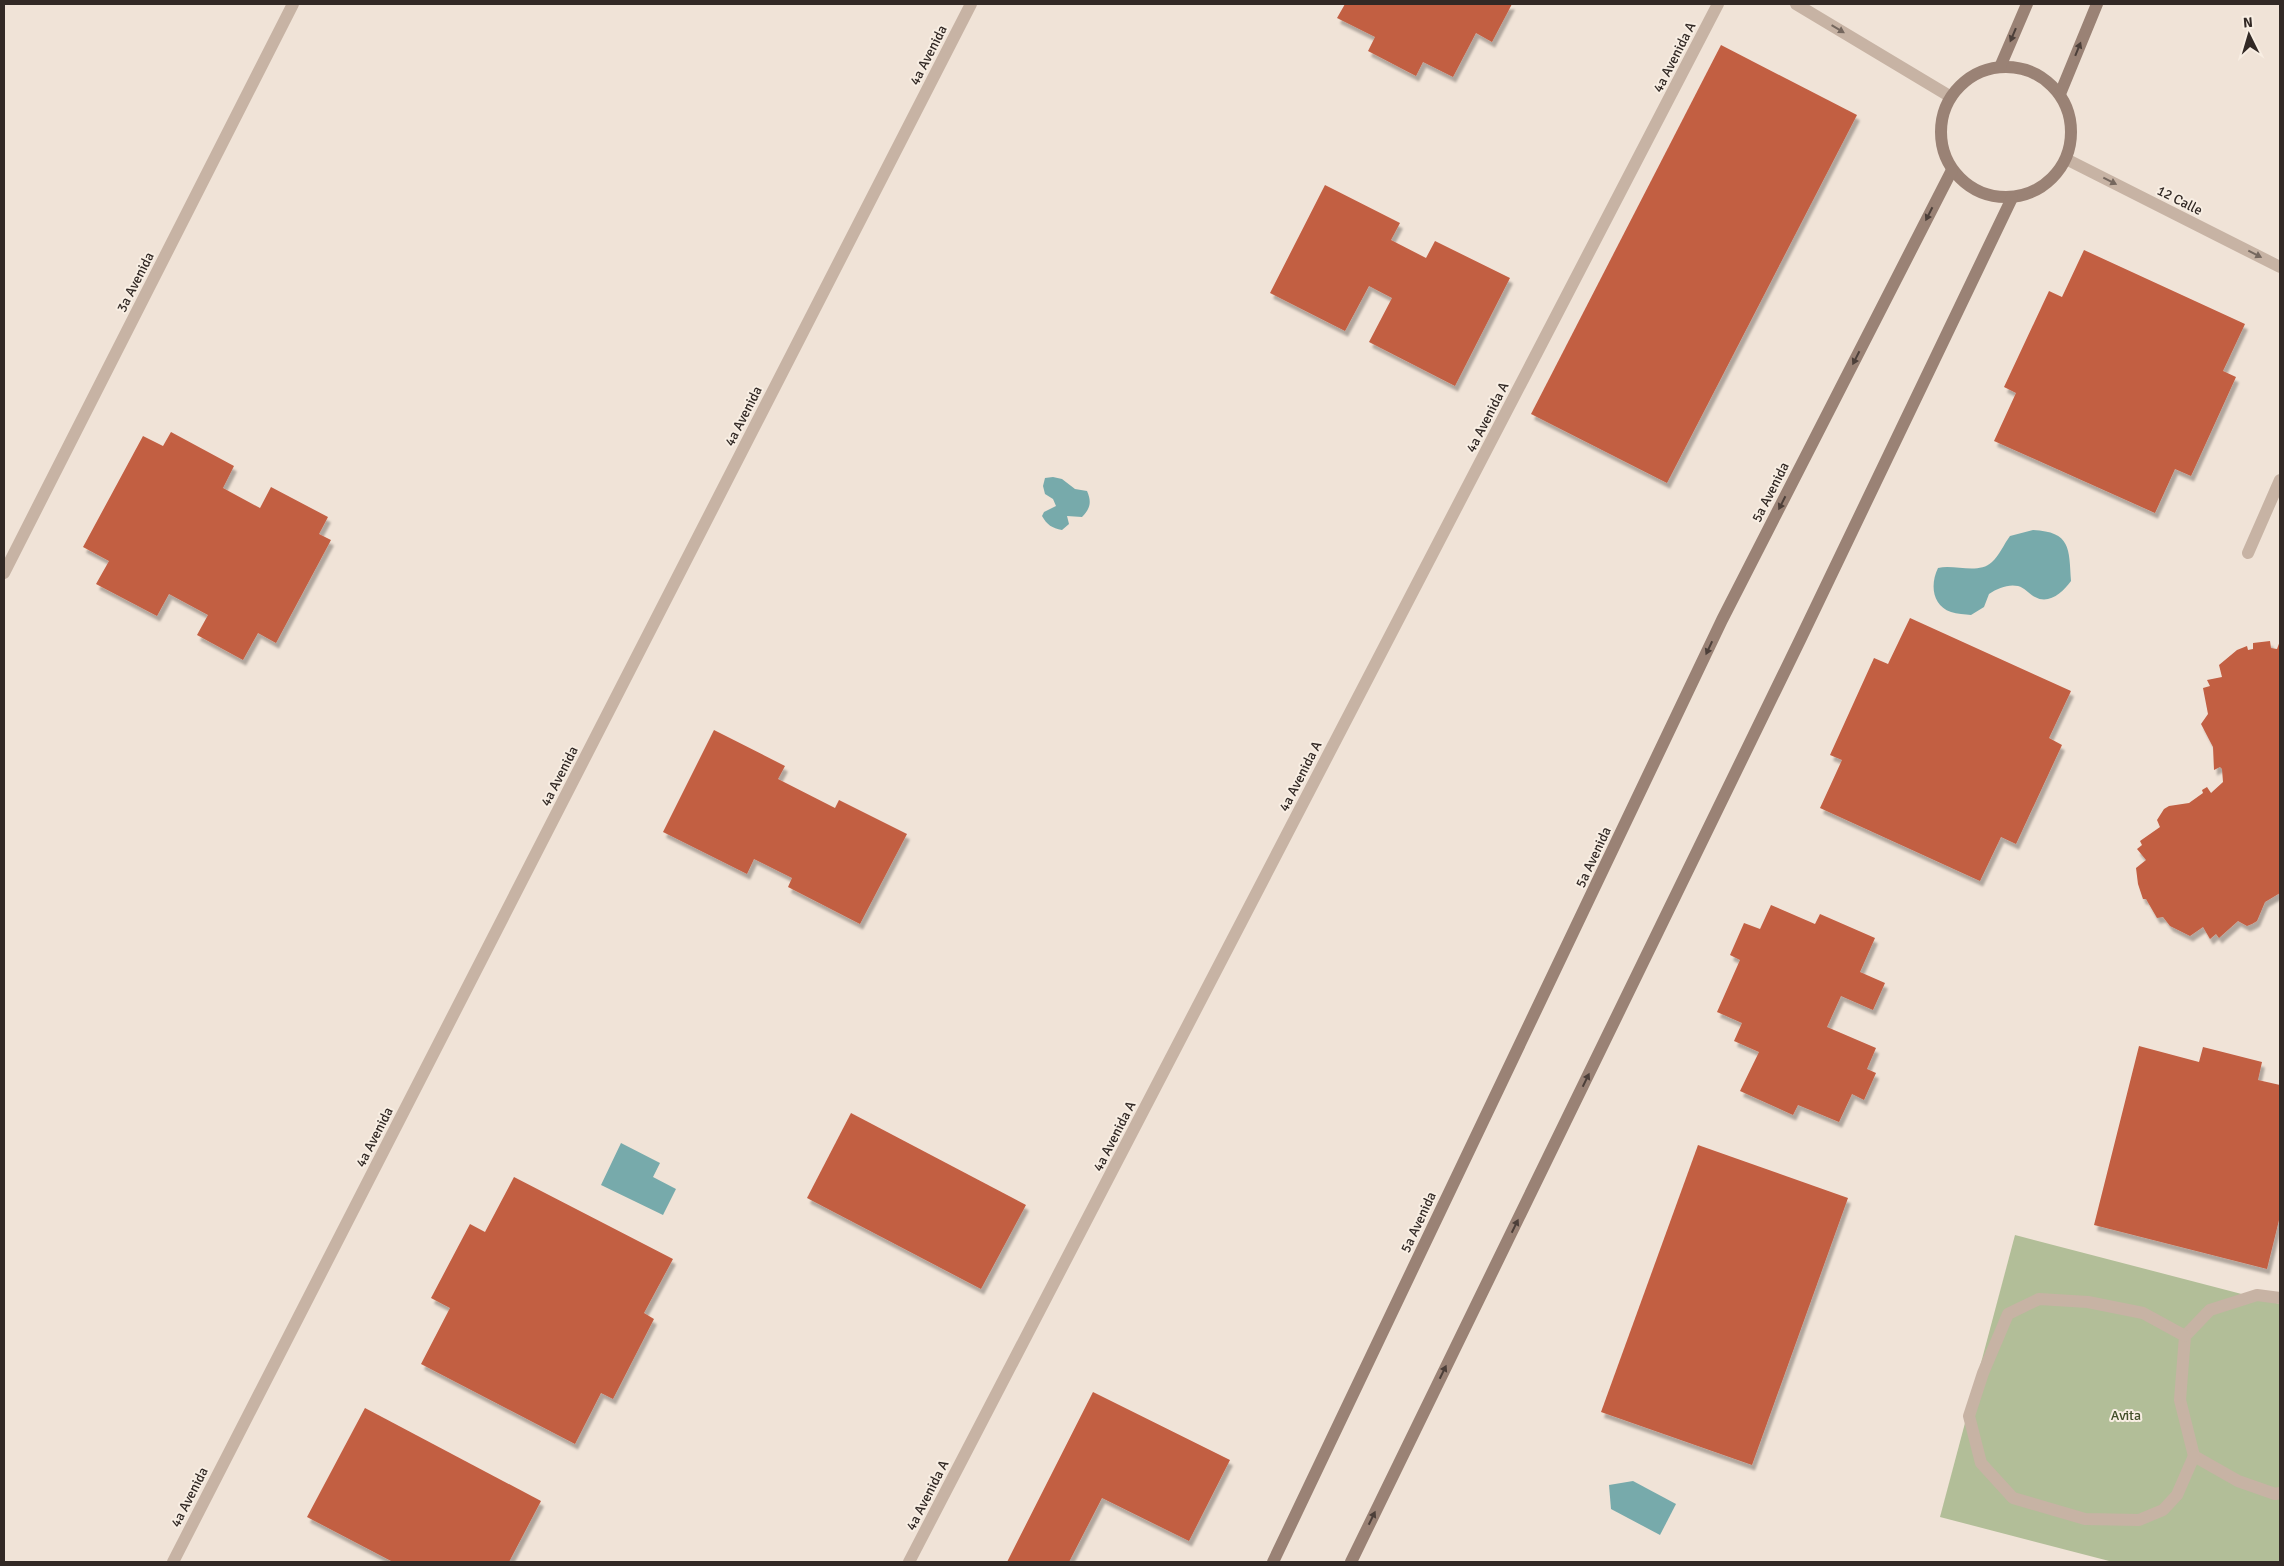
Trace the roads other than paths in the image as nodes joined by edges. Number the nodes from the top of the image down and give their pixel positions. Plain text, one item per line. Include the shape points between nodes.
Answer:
1 (292, 4) edge
2 (971, 4) edge
3 (1718, 4) edge
4 (1796, 4) edge
5 (2027, 4) edge
6 (2096, 4) edge
7 (2000, 67) junction
8 (2060, 94) junction
9 (1951, 97) junction
10 (2066, 159) junction
11 (1952, 170) junction
12 (2012, 198) junction
13 (2280, 267) edge
14 (2280, 480) edge
15 (2248, 553) dead end
16 (4, 573) edge
17 (2280, 1298) edge
18 (2185, 1336) junction
19 (2194, 1456) junction
20 (2280, 1493) edge
21 (173, 1562) edge
22 (909, 1562) edge
23 (1273, 1562) edge
24 (1351, 1562) edge

1 - 16 street, 3a Avenida
2 - 21 street, 4a Avenida
3 - 22 street, 4a Avenida A
4 -> 9 street
5 -> 7 street
8 -> 6 street
7 - 8 street via 2033,73 2048,81
7 - 9 street via 1972,76
8 - 10 street via 2068,109 2071,126 2071,143
9 - 11 street via 1940,126 1940,142
10 - 12 street via 2044,186
10 -> 13 street, 12 Calle
11 - 12 street via 1978,192
11 -> 23 street, 5a Avenida via 1722,620
24 -> 12 street
14 - 15 street
17 - 18 street via 2257,1295 2210,1310
18 - 19 street via 2180,1400
18 - 19 street via 2143,1313 2088,1302 2039,1299 2008,1314 1968,1416 1981,1463 2013,1498 2085,1519 2139,1520 2163,1510 2177,1495
19 - 20 street via 2238,1481

